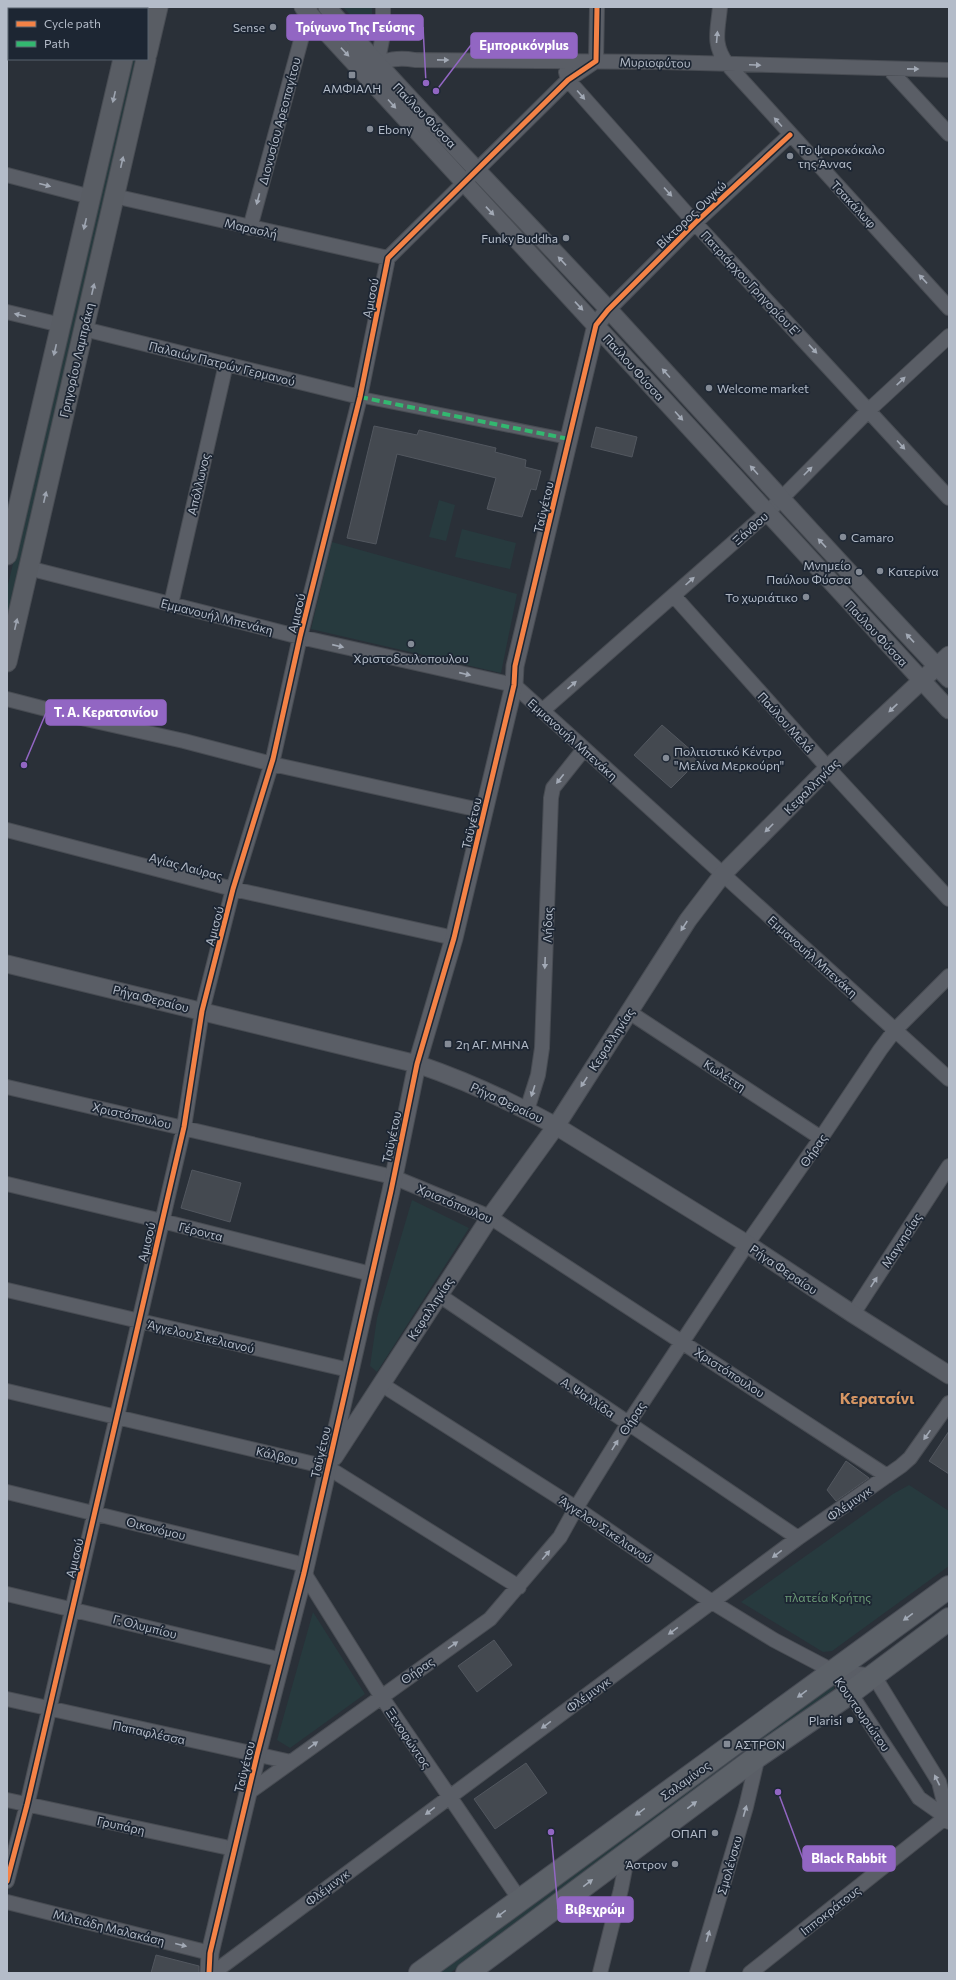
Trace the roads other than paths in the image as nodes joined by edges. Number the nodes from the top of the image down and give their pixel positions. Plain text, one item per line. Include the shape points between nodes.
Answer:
1 (158, 7) edge
2 (383, 7) edge
3 (597, 7) edge
4 (720, 7) edge
5 (307, 9) edge
6 (330, 11) edge
7 (148, 50) edge
8 (123, 60) edge
9 (146, 60) edge
10 (596, 61) junction
11 (563, 62) junction
12 (727, 64) junction
13 (889, 69) junction
14 (371, 70) junction
15 (949, 70) edge
16 (568, 80) junction
17 (949, 134) edge
18 (790, 135) junction
19 (477, 169) junction
20 (7, 176) edge
21 (463, 183) junction
22 (114, 196) junction
23 (91, 197) junction
24 (695, 223) junction
25 (250, 228) junction
26 (388, 258) junction
27 (949, 308) edge
28 (608, 310) junction
29 (7, 312) edge
30 (61, 325) junction
31 (596, 325) junction
32 (84, 329) junction
33 (949, 336) edge
34 (226, 364) junction
35 (360, 397) junction
36 (869, 410) junction
37 (570, 438) junction
38 (780, 498) junction
39 (949, 498) edge
40 (767, 513) junction
41 (7, 555) edge
42 (28, 568) junction
43 (674, 596) junction
44 (171, 604) junction
45 (300, 637) junction
46 (949, 655) edge
47 (7, 662) edge
48 (936, 667) junction
49 (949, 679) edge
50 (921, 681) junction
51 (514, 685) junction
52 (7, 699) edge
53 (949, 710) edge
54 (542, 711) junction
55 (584, 749) junction
56 (272, 764) junction
57 (828, 768) junction
58 (484, 811) junction
59 (7, 830) edge
60 (722, 874) junction
61 (234, 889) junction
62 (949, 899) edge
63 (454, 938) junction
64 (7, 964) edge
65 (949, 976) edge
66 (202, 1011) junction
67 (629, 1012) junction
68 (895, 1030) junction
69 (416, 1064) junction
70 (949, 1079) edge
71 (7, 1087) edge
72 (527, 1110) junction
73 (184, 1126) junction
74 (556, 1126) junction
75 (821, 1138) junction
76 (949, 1166) edge
77 (394, 1177) junction
78 (7, 1184) edge
79 (490, 1217) junction
80 (162, 1220) junction
81 (747, 1244) junction
82 (371, 1274) junction
83 (7, 1290) edge
84 (439, 1295) junction
85 (853, 1314) junction
86 (138, 1321) junction
87 (683, 1341) junction
88 (349, 1370) junction
89 (949, 1375) edge
90 (381, 1384) junction
91 (7, 1392) edge
92 (949, 1403) edge
93 (117, 1418) junction
94 (628, 1424) junction
95 (327, 1467) junction
96 (888, 1476) junction
97 (7, 1492) edge
98 (576, 1508) junction
99 (95, 1512) junction
100 (798, 1538) junction
101 (304, 1569) junction
102 (519, 1587) junction
103 (949, 1587) edge
104 (7, 1594) edge
105 (712, 1602) junction
106 (72, 1609) junction
107 (949, 1619) edge
108 (282, 1660) junction
109 (833, 1672) junction
110 (874, 1676) junction
111 (850, 1693) junction
112 (381, 1696) junction
113 (7, 1699) edge
114 (48, 1710) junction
115 (257, 1755) junction
116 (758, 1756) junction
117 (291, 1762) junction
118 (248, 1793) junction
119 (449, 1797) junction
120 (7, 1800) edge
121 (27, 1805) junction
122 (948, 1820) edge
123 (234, 1850) junction
124 (628, 1853) junction
125 (7, 1881) edge
126 (520, 1900) junction
127 (7, 1902) edge
128 (210, 1953) junction
129 (491, 1963) edge
130 (209, 1973) edge
131 (213, 1973) edge
132 (420, 1973) edge
133 (466, 1973) edge
134 (600, 1973) edge
135 (697, 1973) edge
136 (750, 1973) edge

1 - 7 main road
2 - 14 street via 384,35
3 - 10 street
12 -> 4 street, Τσακάλωφ via 720,55 717,45
5 - 6 street
5 -> 14 street, Παύλου Φύσσα
5 -> 25 street, Διονυσίου Αρεοπαγίτου
6 - 14 street, Παύλου Φύσσα
8 -> 23 main road, Γρηγορίου Λαμπράκη
22 -> 9 main road, Γρηγορίου Λαμπράκη
10 - 11 street, Μυριοφύτου
10 - 12 street, Μυριοφύτου
10 - 16 street
14 -> 11 street, Μυριοφύτου via 401,57 414,60
11 - 16 street, Πατριάρχου Γρηγορίου Ε'
12 -> 13 street, Μυριοφύτου
18 -> 12 street, Τσακάλωφ
13 -> 15 street, Μυριοφύτου
13 - 17 street
14 - 19 street, Παύλου Φύσσα
14 -> 21 street, Παύλου Φύσσα
16 - 19 street
16 -> 24 street, Πατριάρχου Γρηγορίου Ε'
18 - 24 street, Βίκτορος Ουγκώ
27 -> 18 street, Τσακάλωφ
19 - 21 street
28 -> 19 street, Παύλου Φύσσα
20 -> 23 street
21 - 26 street
21 -> 31 street, Παύλου Φύσσα
22 - 25 street, Μαρασλή
32 -> 22 main road, Γρηγορίου Λαμπράκη
23 -> 30 main road, Γρηγορίου Λαμπράκη
24 - 28 street, Βίκτορος Ουγκώ
24 -> 36 street, Πατριάρχου Γρηγορίου Ε'
25 - 26 street, Μαρασλή
26 - 35 street, Αμισού
28 - 31 street, Ταϋγέτου
38 -> 28 street, Παύλου Φύσσα
30 -> 29 street
30 -> 41 main road, Γρηγορίου Λαμπράκη
31 - 37 street, Ταϋγέτου
31 -> 40 street, Παύλου Φύσσα
32 - 34 street, Παλαιών Πατρών Γερμανού
42 -> 32 main road, Γρηγορίου Λαμπράκη
36 -> 33 street, Ξάνθου
34 - 35 street, Παλαιών Πατρών Γερμανού
34 - 44 street, Απόλλωνος
35 - 37 street
35 - 45 street, Αμισού
38 -> 36 street, Ξάνθου
36 -> 39 street, Πατριάρχου Γρηγορίου Ε'
37 - 51 street, Ταϋγέτου via 516,666
38 - 40 street, Ξάνθου
48 -> 38 street, Παύλου Φύσσα
43 -> 40 street, Ξάνθου
40 - 50 street, Παύλου Φύσσα
42 - 44 street, Εμμανουήλ Μπενάκη
47 -> 42 main road, Γρηγορίου Λαμπράκη
54 -> 43 street, Ξάνθου
43 - 57 street, Παύλου Μελά
44 - 45 street, Εμμανουήλ Μπενάκη
45 -> 51 street, Εμμανουήλ Μπενάκη
45 - 56 street, Αμισού
46 - 48 street, Κεφαλληνίας
48 - 49 street, Παύλου Φύσσα
48 - 50 street, Κεφαλληνίας
50 - 53 street, Παύλου Φύσσα
50 -> 57 street, Κεφαλληνίας
51 - 54 street, Εμμανουήλ Μπενάκη
51 - 58 street, Ταϋγέτου
52 - 56 street
54 - 55 street, Εμμανουήλ Μπενάκη
55 - 60 street, Εμμανουήλ Μπενάκη
55 -> 72 street, Λήδας via 553,788 551,798 542,1048 538,1075
56 - 58 street
56 - 61 street, Αμισού
57 -> 60 street, Κεφαλληνίας
57 - 62 street, Παύλου Μελά
58 - 63 street, Ταϋγέτου
59 - 61 street, Αγίας Λαύρας
60 -> 67 street, Κεφαλληνίας via 688,920
60 - 68 street, Εμμανουήλ Μπενάκη
61 - 63 street, Αγίας Λαύρας
61 - 66 street, Αμισού
63 - 69 street, Ταϋγέτου
64 - 66 street, Ρήγα Φεραίου
65 - 68 street, Θήρας
66 - 69 street, Ρήγα Φεραίου
66 - 73 street, Αμισού
67 -> 74 street, Κεφαλληνίας
67 - 75 street, Κωλέττη
68 - 70 street, Εμμανουήλ Μπενάκη
68 - 75 street, Θήρας
69 - 72 street, Ρήγα Φεραίου
69 - 77 street, Ταϋγέτου
71 - 73 street, Χριστόπουλου
72 - 74 street, Ρήγα Φεραίου
73 - 77 street, Χριστόπουλου
73 - 80 street, Αμισού
74 - 79 street, Κεφαλληνίας
74 - 81 street, Ρήγα Φεραίου
75 - 81 street, Θήρας
85 -> 76 street, Μαγνησίας
77 - 79 street, Χριστόπουλου
77 - 82 street, Ταϋγέτου
78 - 80 street, Γέροντα
79 - 84 street, Κεφαλληνίας
79 - 87 street, Χριστόπουλου
80 - 82 street, Γέροντα
80 - 86 street, Αμισού
81 - 85 street, Ρήγα Φεραίου
81 - 87 street, Θήρας
82 - 88 street, Ταϋγέτου
83 - 86 street, Άγγελου Σικελιανού
84 - 90 street, Κεφαλληνίας
84 - 94 street, Α. Ψαλλίδα
85 - 89 street, Ρήγα Φεραίου
86 - 88 street, Άγγελου Σικελιανού
86 - 93 street, Αμισού
87 - 94 street, Θήρας
87 - 96 street, Χριστόπουλου
88 - 95 street, Ταϋγέτου
90 - 95 street, Κεφαλληνίας
90 - 98 street, Άγγελου Σικελιανού
91 - 93 street, Κάλβου
92 -> 96 street, Φλέμινγκ via 910,1458
93 - 95 street, Κάλβου
93 - 99 street, Αμισού
98 -> 94 street, Θήρας
94 - 100 street, Α. Ψαλλίδα
95 - 101 street, Ταϋγέτου
95 - 102 street, Κάλβου
96 - 100 street, Φλέμινγκ
97 - 99 street, Οικονόμου
102 -> 98 street, Θήρας via 560,1537
98 - 105 street, Άγγελου Σικελιανού
99 - 101 street, Οικονόμου
99 - 106 street, Αμισού
100 -> 105 street, Φλέμινγκ
101 - 108 street, Ταϋγέτου
101 - 112 street, Ξενοφώντος
112 -> 102 street, Θήρας via 490,1619
103 -> 109 main road, Σαλαμίνος
104 - 106 street, Γ. Ολυμπίου
105 - 109 street, Άγγελου Σικελιανού
105 -> 119 street, Φλέμινγκ
106 - 108 street, Γ. Ολυμπίου
106 - 114 street, Αμισού
107 - 110 main road, Σαλαμίνος
108 - 115 street, Ταϋγέτου
109 - 110 street, Κουντουριώτου
109 - 111 street, Κουντουριώτου
109 -> 126 main road, Σαλαμίνος
110 - 111 main road, Σαλαμίνος
122 -> 110 street via 939,1782
111 - 116 main road, Σαλαμίνος
111 - 122 street, Κουντουριώτου via 920,1798
117 -> 112 street, Θήρας
112 - 119 street, Ξενοφώντος
113 - 114 street, Παπαφλέσσα
114 - 115 street, Παπαφλέσσα
114 - 121 street, Αμισού
115 - 117 street, Παπαφλέσσα
115 - 118 street, Ταϋγέτου
124 -> 116 main road, Σαλαμίνος
135 -> 116 street, Σμολένσκυ
117 - 118 street, Θήρας
118 - 123 street, Ταϋγέτου
119 - 126 street, Ξενοφώντος
119 -> 131 street, Φλέμινγκ
120 - 121 street, Γρυπάρη
121 - 123 street, Γρυπάρη
121 - 125 street, Αμισού
122 - 136 street, Ιπποκράτους
123 - 128 street, Ταϋγέτου
129 -> 124 main road, Σαλαμίνος
124 - 134 street
126 -> 132 main road, Σαλαμίνος
127 -> 128 street, Μιλτιάδη Μαλακάση
128 - 130 street, Ταϋγέτου
129 - 133 main road, Σαλαμίνος

